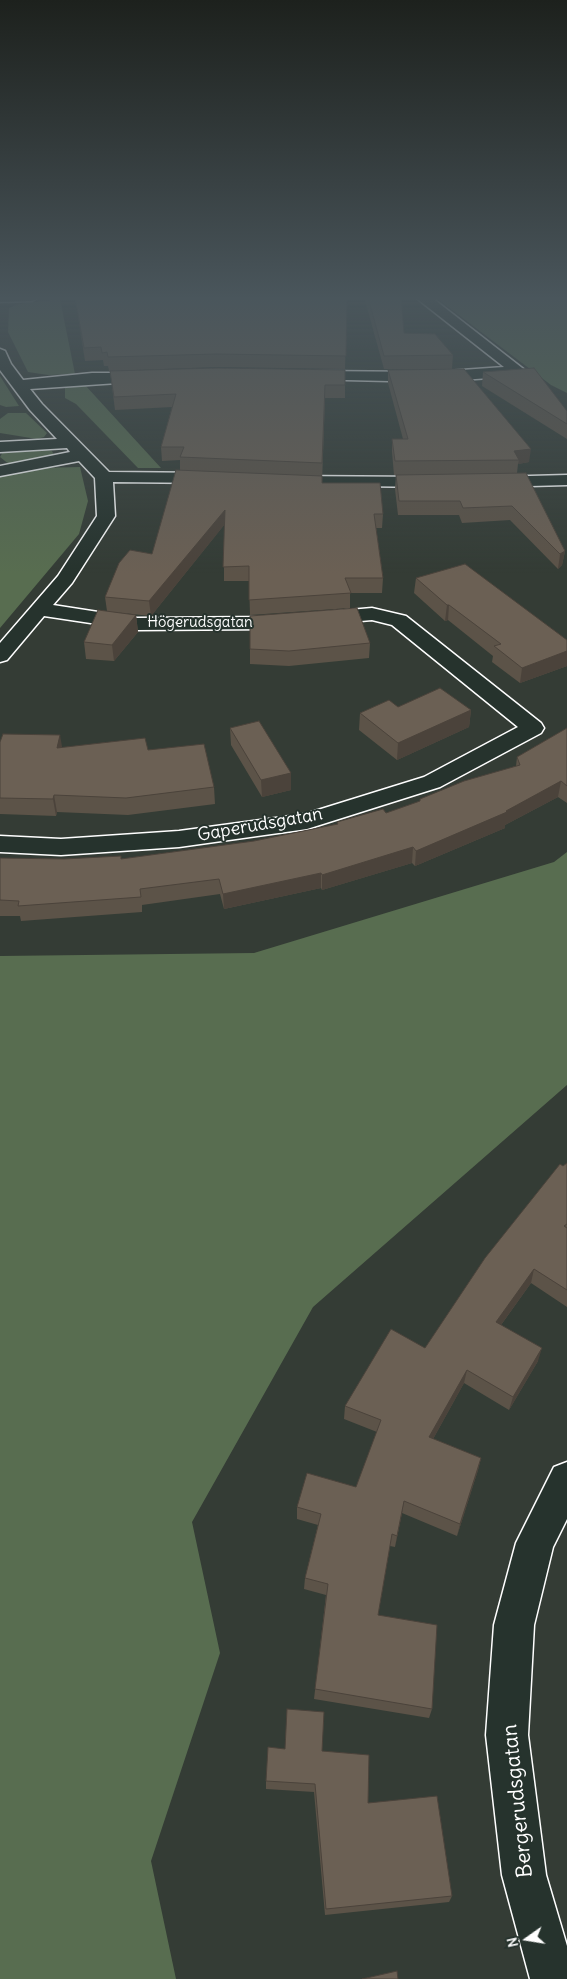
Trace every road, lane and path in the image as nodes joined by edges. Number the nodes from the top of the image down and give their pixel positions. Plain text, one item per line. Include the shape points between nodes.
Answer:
1 (23, 389) edge
2 (0, 446) edge
3 (76, 449) junction
4 (0, 471) edge
5 (104, 477) junction
6 (231, 479) edge
7 (270, 480) edge
8 (567, 480) edge
9 (447, 482) edge
10 (476, 482) edge
11 (544, 482) junction
12 (563, 497) dead end
13 (38, 609) junction
14 (0, 656) edge
15 (533, 728) joint
16 (0, 844) edge
17 (567, 1480) edge
18 (553, 1979) edge

1 - 3 street
2 - 3 street
3 - 4 street
3 - 5 street
5 - 6 street
5 - 13 street via 106,516 65,579
7 - 9 street
8 - 11 street
10 - 11 street
11 - 12 street
13 - 14 street
13 - 15 street, Högerudsgatan via 137,624 271,623 372,614 399,620
15 - 16 street, Gaperudsgatan via 432,782 306,821 169,840 61,847
17 - 18 street, Bergerudsgatan via 535,1544 514,1626 507,1735 524,1875

